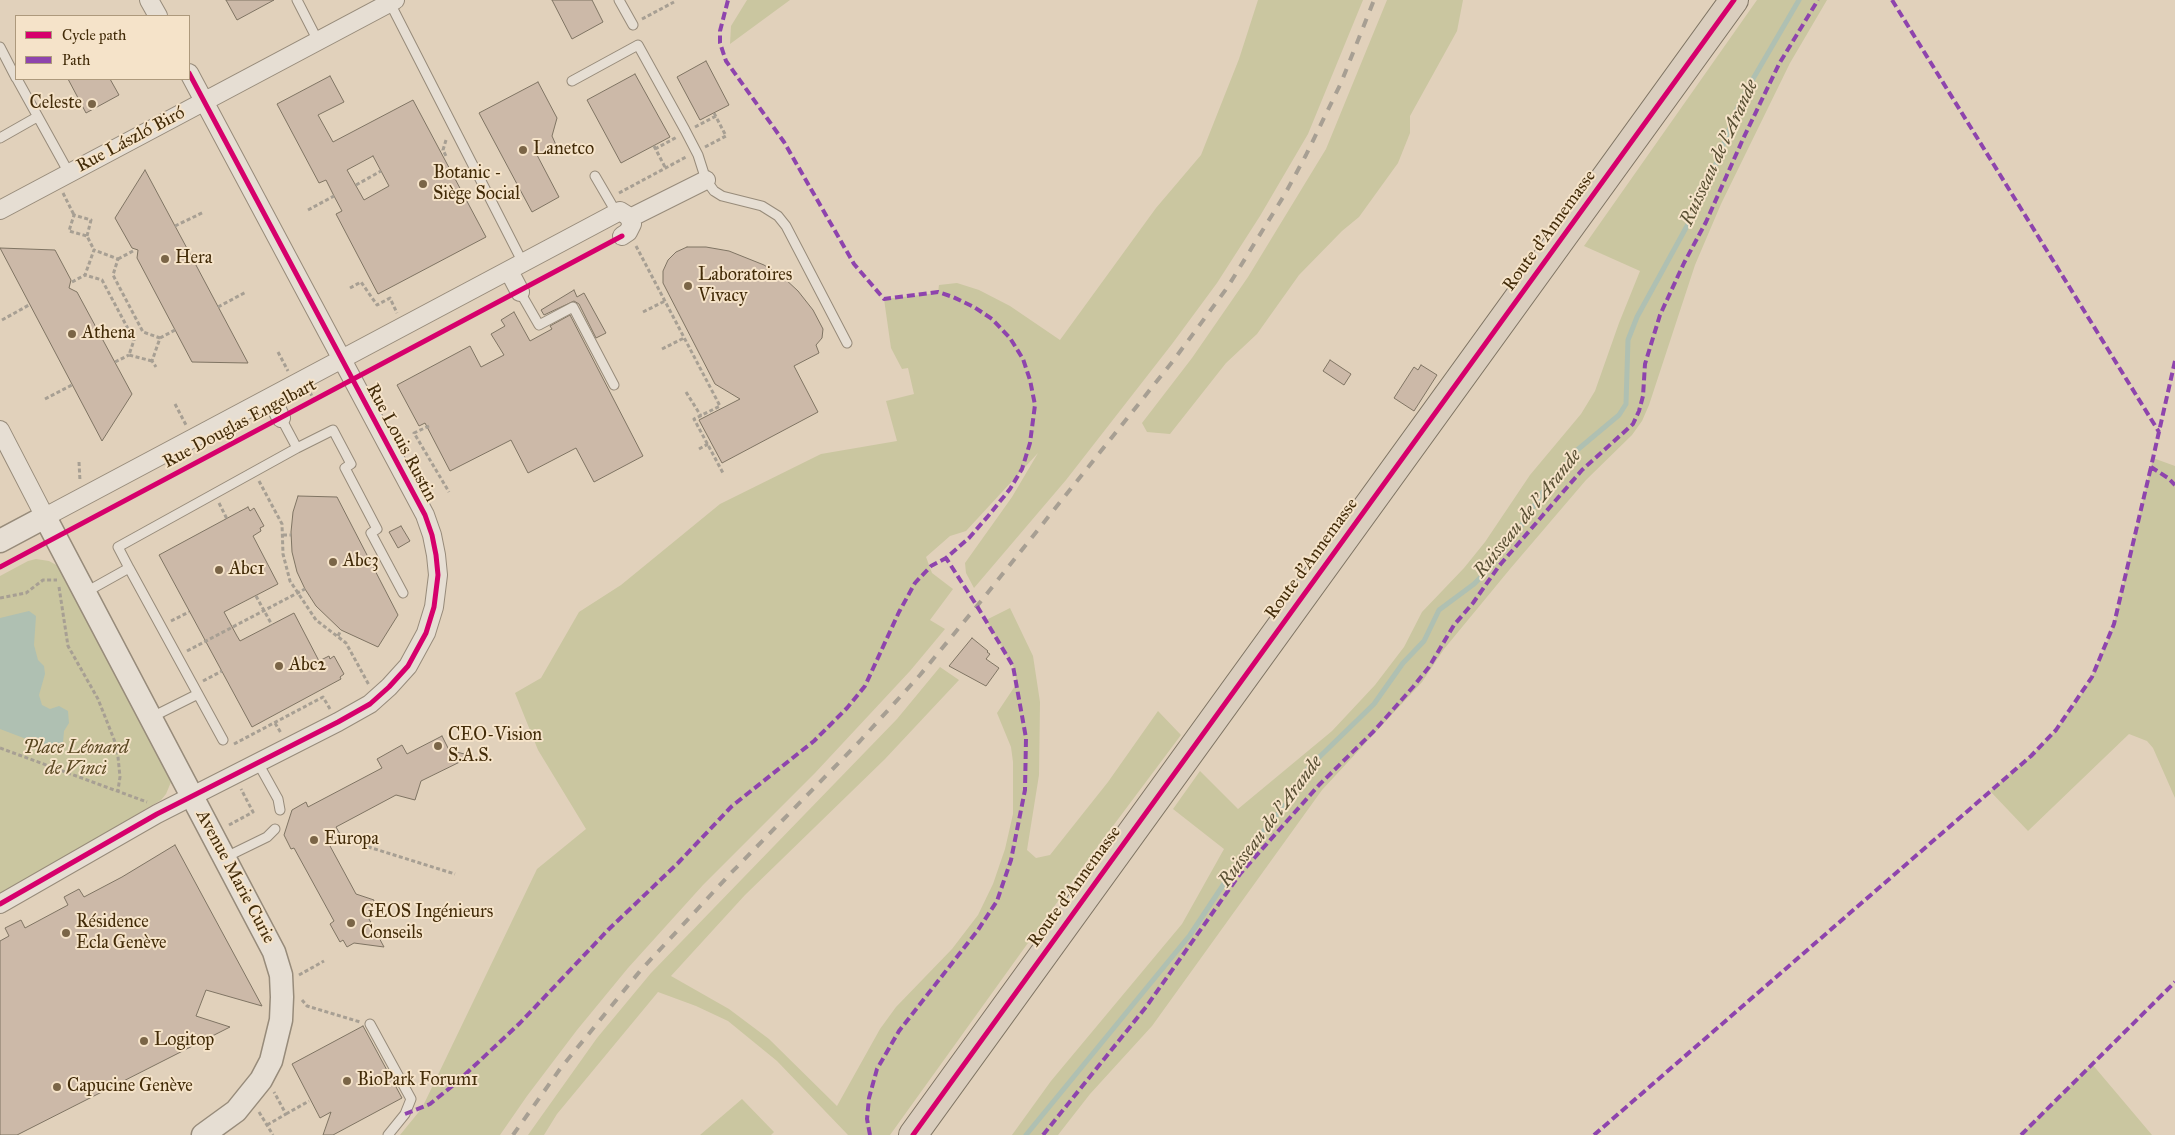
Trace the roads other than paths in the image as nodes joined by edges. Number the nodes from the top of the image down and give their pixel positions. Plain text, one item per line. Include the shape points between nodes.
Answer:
1 (150, 0) edge
2 (297, 0) edge
3 (619, 0) edge
4 (1734, 0) edge
5 (392, 1) edge
6 (158, 15) edge
7 (632, 24) road end
8 (318, 41) junction
9 (0, 47) edge
10 (15, 74) edge
11 (190, 75) edge
12 (18, 80) edge
13 (572, 81) dead end
14 (204, 102) junction
15 (37, 117) junction
16 (0, 138) edge
17 (63, 176) junction
18 (595, 176) dead end
19 (706, 180) junction
20 (0, 210) edge
21 (621, 220) junction
22 (516, 267) junction
23 (520, 292) joint
24 (847, 343) dead end
25 (342, 360) junction
26 (614, 384) dead end
27 (271, 398) junction
28 (281, 418) joint
29 (0, 430) edge
30 (297, 448) junction
31 (45, 517) junction
32 (0, 541) edge
33 (129, 568) junction
34 (86, 592) junction
35 (403, 593) dead end
36 (198, 694) junction
37 (152, 717) junction
38 (226, 744) road end
39 (258, 763) junction
40 (193, 795) junction
41 (280, 810) dead end
42 (275, 829) dead end
43 (225, 857) junction
44 (0, 904) edge
45 (370, 1024) dead end
46 (203, 1135) edge
47 (388, 1135) edge
48 (913, 1135) edge

1 - 6 street
2 - 8 lane
3 - 7 lane
4 - 48 main road, Route d'Annemasse
5 - 8 street, Rue László Biró
5 - 22 lane
8 - 14 street, Rue László Biró
9 - 10 lane
11 - 14 street, Rue Louis Rustin
12 - 15 lane
13 - 19 lane via 638,45 696,152
14 - 17 street, Rue László Biró
14 - 25 street, Rue Louis Rustin
15 - 16 lane
15 - 17 lane
17 - 20 street, Rue László Biró
18 - 21 lane
19 - 21 street, Rue Douglas Engelbart
19 - 24 lane via 722,196 762,206 778,216
21 - 22 street, Rue Douglas Engelbart
22 - 23 street
22 - 25 street, Rue Douglas Engelbart
23 - 26 lane via 539,325 573,306
25 - 27 street, Rue Douglas Engelbart
25 - 39 street, Rue Louis Rustin via 420,505 432,535 438,575 434,607 414,657 402,674 376,699
27 - 28 street
27 - 31 street, Rue Douglas Engelbart
28 - 30 lane
29 - 31 street
30 - 33 lane via 118,548
30 - 35 lane via 333,430 351,464 345,468 377,529 371,533
31 - 32 street
31 - 34 street, Avenue Marie Curie
33 - 34 lane
33 - 36 lane
34 - 37 street, Avenue Marie Curie
36 - 37 lane
36 - 38 lane
37 - 40 street, Avenue Marie Curie
39 - 40 street, Rue Louis Rustin
39 - 41 lane
40 - 43 street, Avenue Marie Curie
40 - 44 street, Rue Louis Rustin
42 - 43 lane via 267,837
43 - 46 street, Avenue Marie Curie via 271,945 281,975 282,1020 265,1073 231,1116
45 - 47 lane via 411,1099 405,1114

